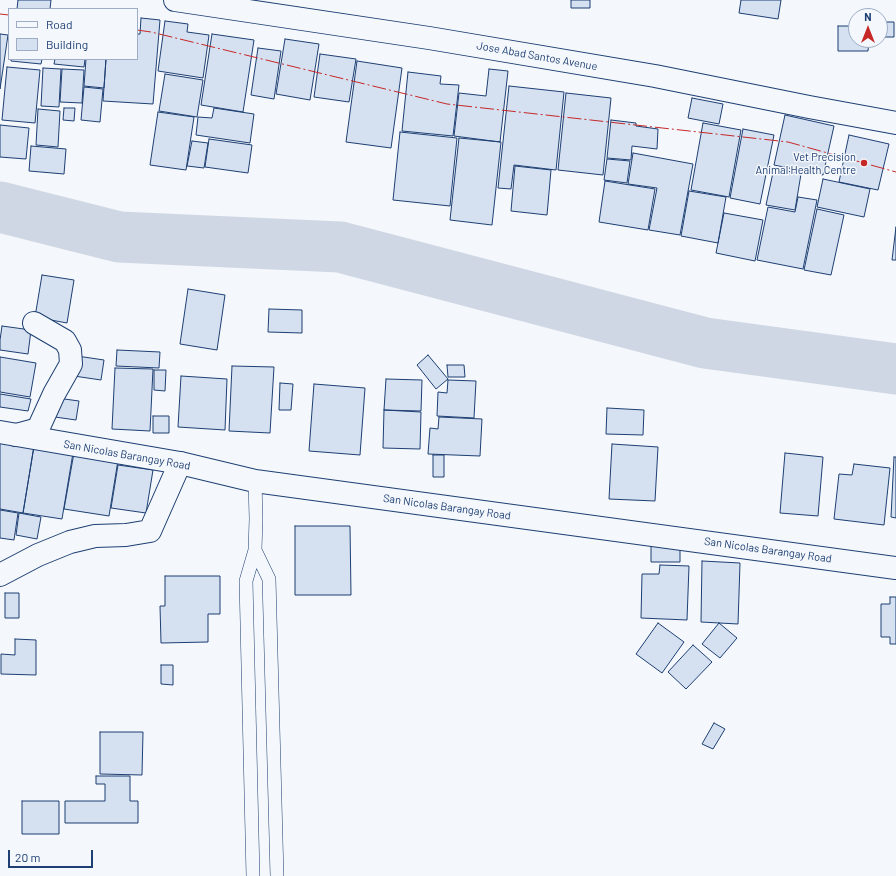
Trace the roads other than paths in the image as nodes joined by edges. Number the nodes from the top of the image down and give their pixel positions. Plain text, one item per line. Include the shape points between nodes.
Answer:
1 (175, 0) edge
2 (896, 123) edge
3 (34, 323) dead end
4 (8, 434) edge
5 (180, 463) junction
6 (255, 481) junction
7 (255, 550) junction
8 (896, 568) edge
9 (0, 575) edge
10 (253, 876) edge
11 (277, 876) edge

1 - 2 main road, Jose Abad Santos Avenue via 429,38 655,76
3 - 4 main road via 65,341 70,350 72,364 54,394 38,429
4 - 5 main road, San Nicolas Barangay Road
5 - 6 main road, San Nicolas Barangay Road
5 - 9 main road via 150,531 95,536 70,542
6 - 7 lane
6 - 8 main road, San Nicolas Barangay Road
7 - 10 lane via 246,581
7 - 11 lane via 268,579

